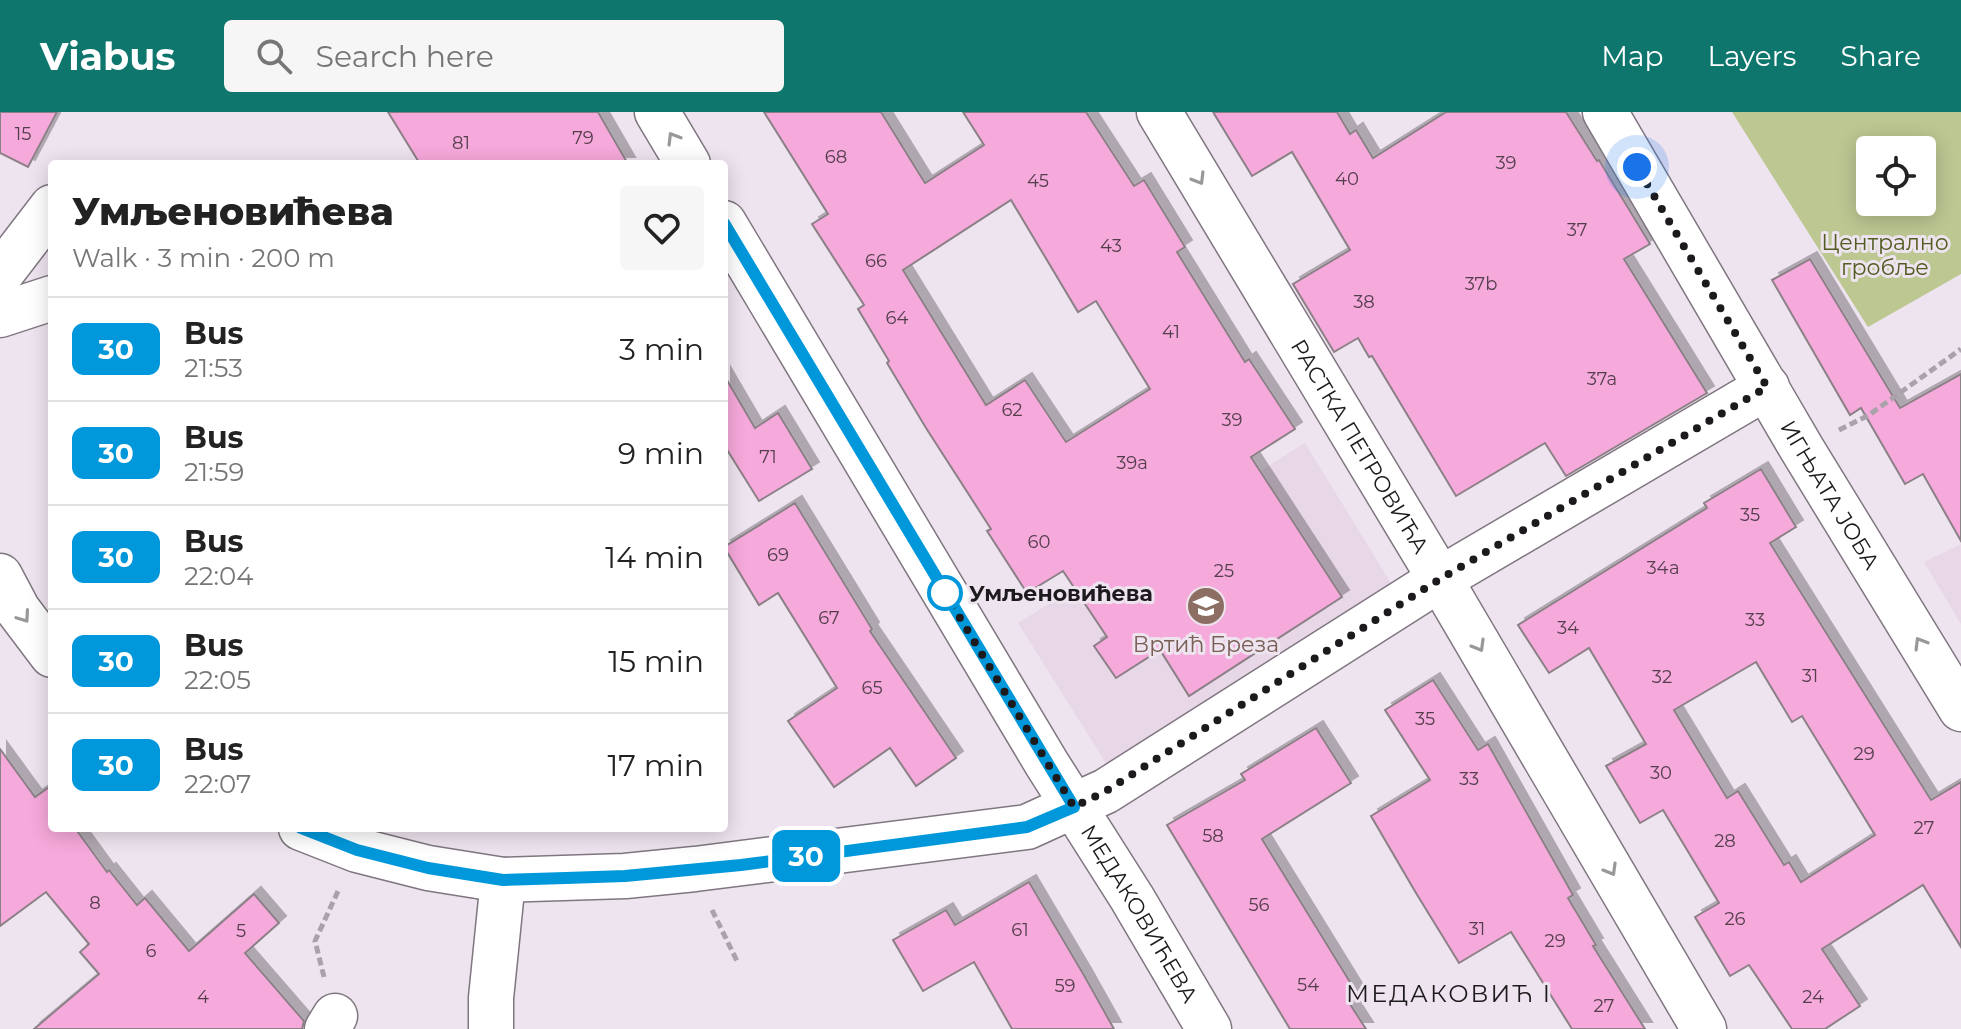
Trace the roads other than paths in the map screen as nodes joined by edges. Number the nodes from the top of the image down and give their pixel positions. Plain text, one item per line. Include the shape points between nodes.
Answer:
1 (657, 112) edge
2 (1159, 112) edge
3 (1605, 112) edge
4 (686, 160) edge
5 (48, 212) edge
6 (728, 230) edge
7 (0, 275) edge
8 (48, 299) edge
9 (0, 315) edge
10 (1767, 387) junction
11 (0, 576) edge
12 (1440, 579) junction
13 (48, 650) edge
14 (1961, 709) edge
15 (1074, 807) junction
16 (311, 832) edge
17 (503, 880) junction
18 (491, 1029) edge
19 (1209, 1029) edge
20 (1704, 1029) edge

4 -> 1 street
2 -> 12 street, РАСТКА ПЕТРОВИЋА
3 - 10 street, ИГЊАТА ЈОБА
5 - 7 street
6 - 15 street, МЕДАКОВИЋЕВА
8 - 9 street
10 - 12 street
14 -> 10 street, ИГЊАТА ЈОБА
11 -> 13 street
12 - 15 street
12 -> 20 street, РАСТКА ПЕТРОВИЋА
15 - 17 street via 1027,827 695,869
15 - 19 street, МЕДАКОВИЋЕВА
16 - 17 street via 428,868
17 - 18 street

